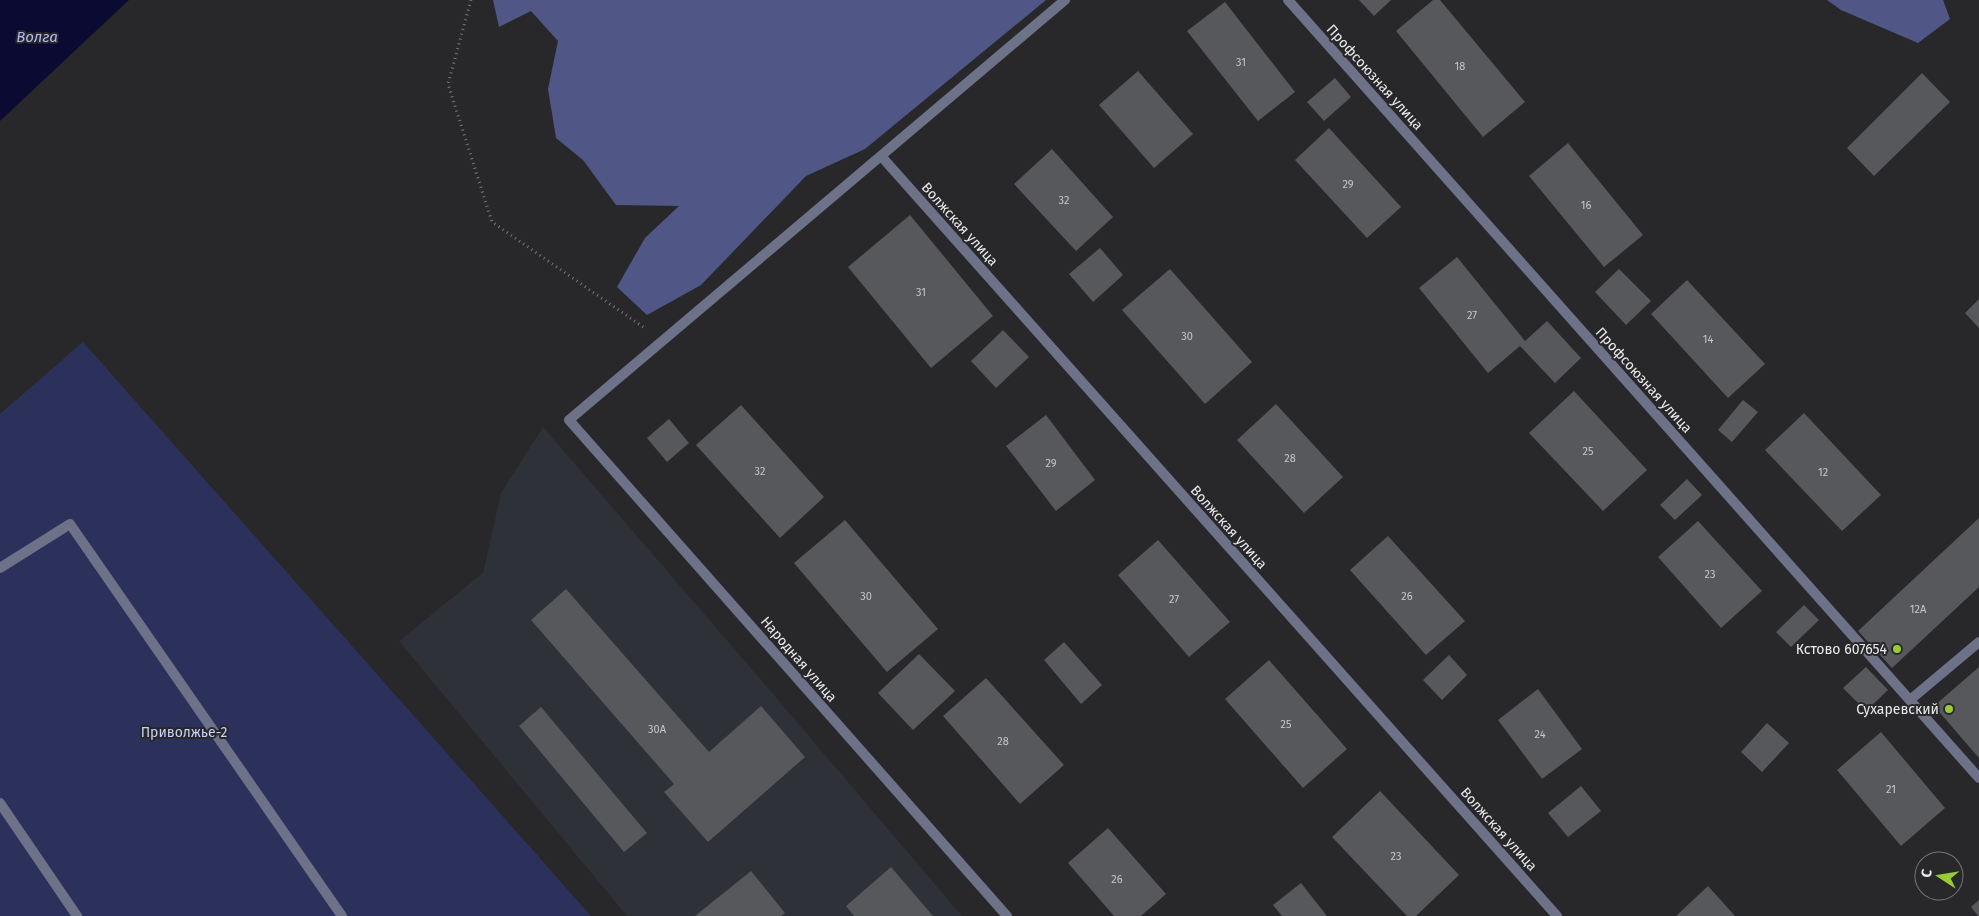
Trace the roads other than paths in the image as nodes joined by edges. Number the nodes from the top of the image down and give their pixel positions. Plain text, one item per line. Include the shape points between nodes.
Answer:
1 (1064, 0) edge
2 (1288, 0) edge
3 (881, 156) junction
4 (0, 568) edge
5 (1979, 642) edge
6 (1910, 700) junction
7 (1979, 778) edge
8 (0, 803) edge
9 (77, 916) edge
10 (342, 916) edge
11 (1007, 916) edge
12 (1557, 916) edge

1 - 3 street
2 - 6 street, Профсоюзная улица
3 - 11 street, Народная улица via 570,420
3 - 12 street, Волжская улица
4 - 10 street via 70,524
5 - 6 street
6 - 7 street, Профсоюзная улица
8 - 9 street

